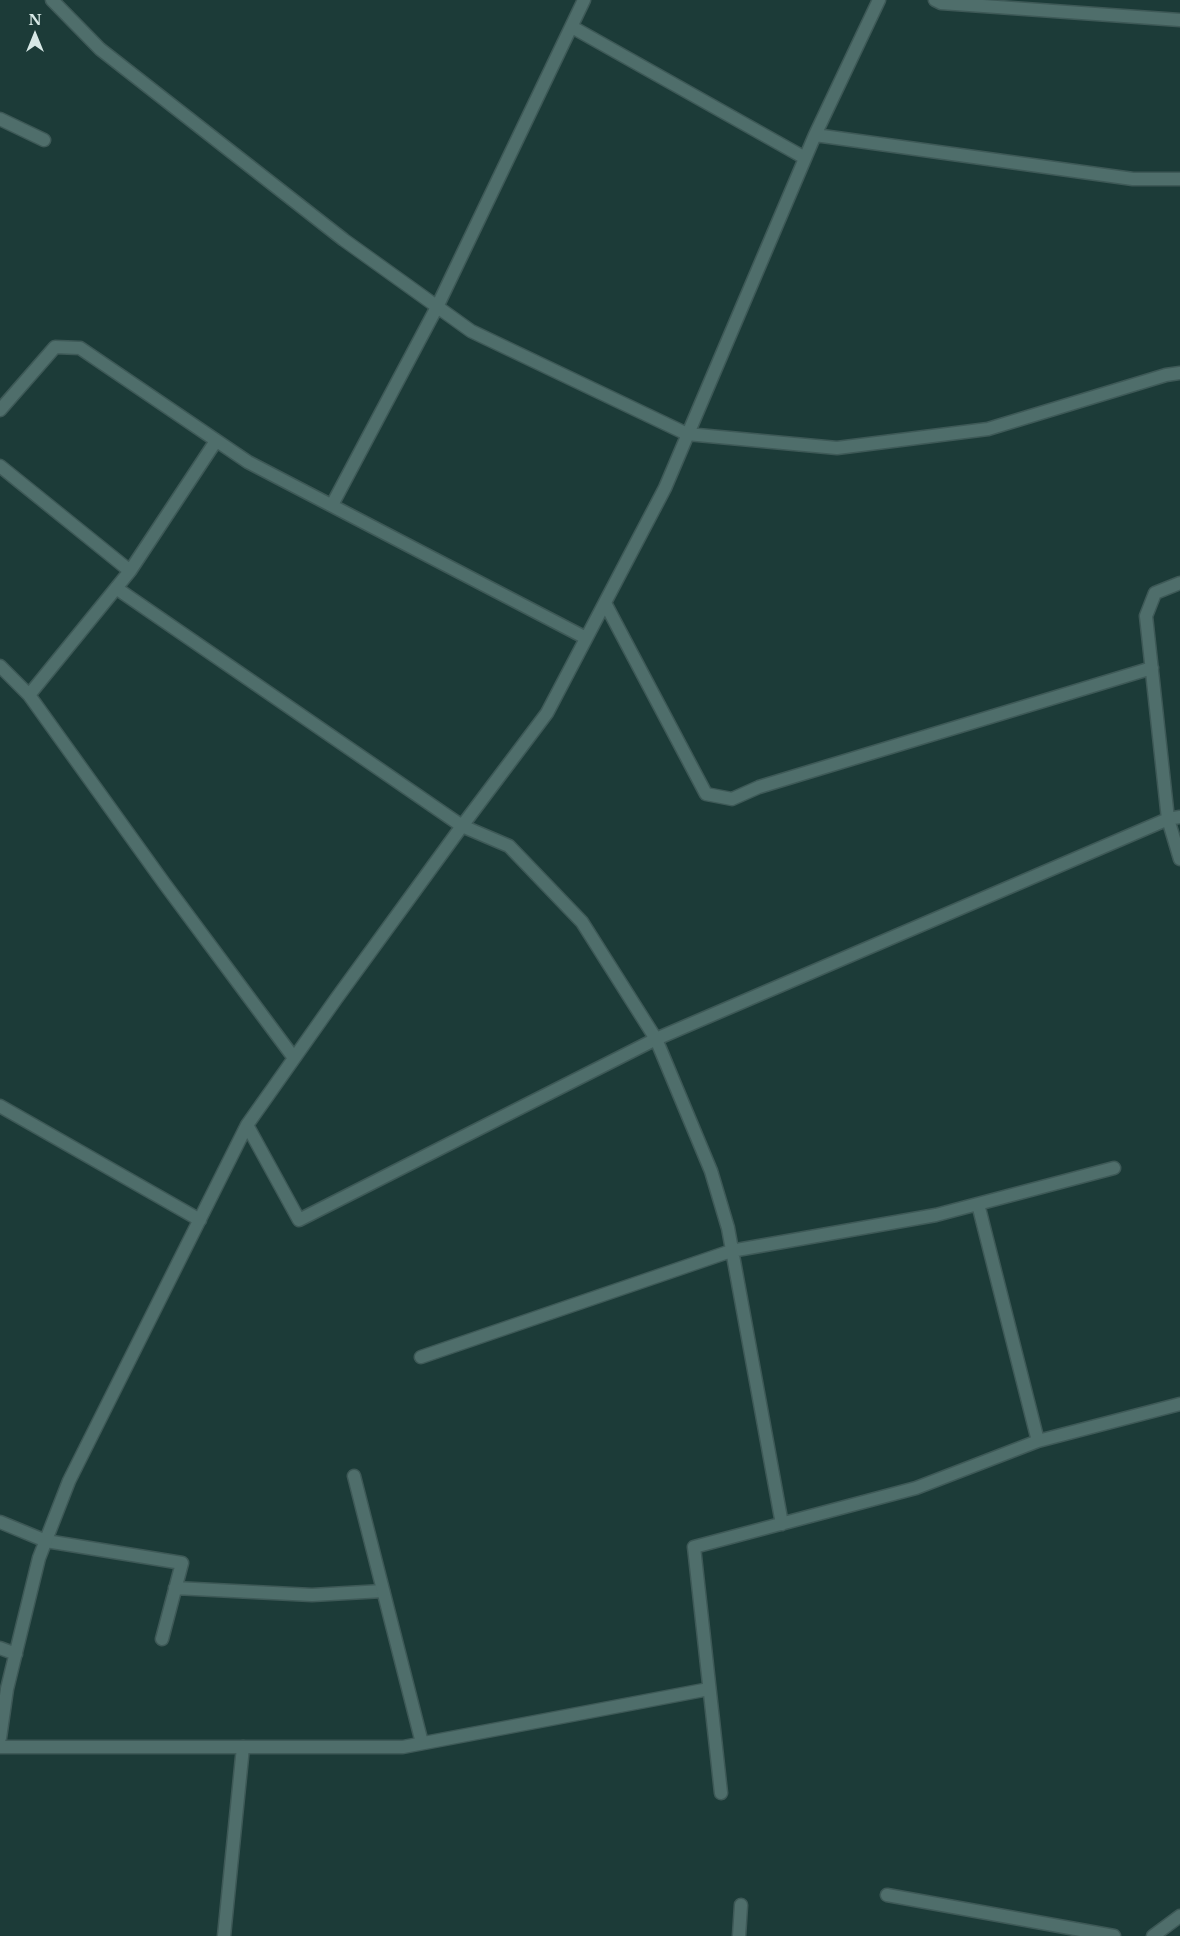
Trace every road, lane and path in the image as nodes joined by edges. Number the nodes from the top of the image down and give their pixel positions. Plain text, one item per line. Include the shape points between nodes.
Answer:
1 (52, 0) edge
2 (584, 0) edge
3 (879, 0) edge
4 (935, 0) edge
5 (1180, 20) edge
6 (572, 27) junction
7 (0, 119) edge
8 (814, 135) junction
9 (44, 140) dead end
10 (805, 158) junction
11 (1180, 178) edge
12 (437, 307) junction
13 (1180, 373) edge
14 (0, 410) edge
15 (687, 434) junction
16 (216, 440) junction
17 (0, 466) edge
18 (332, 505) junction
19 (130, 571) junction
20 (1180, 583) edge
21 (116, 588) junction
22 (605, 603) junction
23 (586, 638) junction
24 (0, 666) edge
25 (1152, 668) junction
26 (29, 695) junction
27 (1174, 818) edge
28 (462, 826) junction
29 (1180, 859) edge
30 (656, 1039) junction
31 (294, 1058) junction
32 (0, 1106) edge
33 (247, 1125) junction
34 (1114, 1168) dead end
35 (978, 1204) junction
36 (200, 1220) junction
37 (731, 1251) junction
38 (421, 1357) dead end
39 (1180, 1404) edge
40 (1038, 1441) junction
41 (354, 1476) dead end
42 (0, 1522) edge
43 (782, 1524) junction
44 (46, 1541) junction
45 (175, 1588) junction
46 (383, 1591) junction
47 (162, 1639) dead end
48 (0, 1648) edge
49 (16, 1654) junction
50 (709, 1689) junction
51 (0, 1738) edge
52 (422, 1743) junction
53 (0, 1747) edge
54 (242, 1747) junction
55 (721, 1793) dead end
56 (887, 1895) dead end
57 (741, 1905) dead end
58 (1180, 1916) edge
59 (224, 1936) edge
60 (739, 1936) edge
61 (1114, 1936) edge
62 (1154, 1936) edge

1 - 12 street via 100,49 344,240
2 - 6 street
3 - 8 street
4 - 5 street via 941,3
6 - 10 street
6 - 12 street
7 - 9 street
8 - 10 street
8 - 11 street via 1133,179
10 - 15 street
12 - 15 street via 471,331
12 - 18 street
13 - 15 street via 1166,374 988,429 837,448
14 - 16 street via 55,347 80,348
15 - 22 street via 665,488
16 - 18 street via 248,462
16 - 19 street
17 - 19 street
18 - 23 street
19 - 21 street
20 - 25 street via 1155,593 1146,616
21 - 26 street
21 - 28 street
22 - 23 street
22 - 25 street via 706,794 732,799 759,787
23 - 28 street via 547,713
24 - 26 street
25 - 27 street
26 - 31 street
27 - 29 street
27 - 30 street
28 - 30 street via 510,846 582,922
28 - 31 street
30 - 33 street via 299,1220
30 - 37 street via 711,1171 728,1228
31 - 33 street
32 - 36 street
33 - 36 street
34 - 35 street
35 - 37 street via 936,1216
35 - 40 street
36 - 44 street via 69,1481
37 - 38 street
37 - 43 street
39 - 40 street
40 - 43 street via 916,1488
41 - 46 street
42 - 44 street
43 - 50 street via 694,1547
44 - 45 street via 182,1563
44 - 49 street
45 - 46 street via 312,1594
45 - 47 street
46 - 52 street
48 - 49 street
49 - 51 street
50 - 52 street
50 - 55 street
52 - 54 street via 403,1747
53 - 54 street
54 - 59 street
56 - 61 street
57 - 60 street
58 - 62 street

